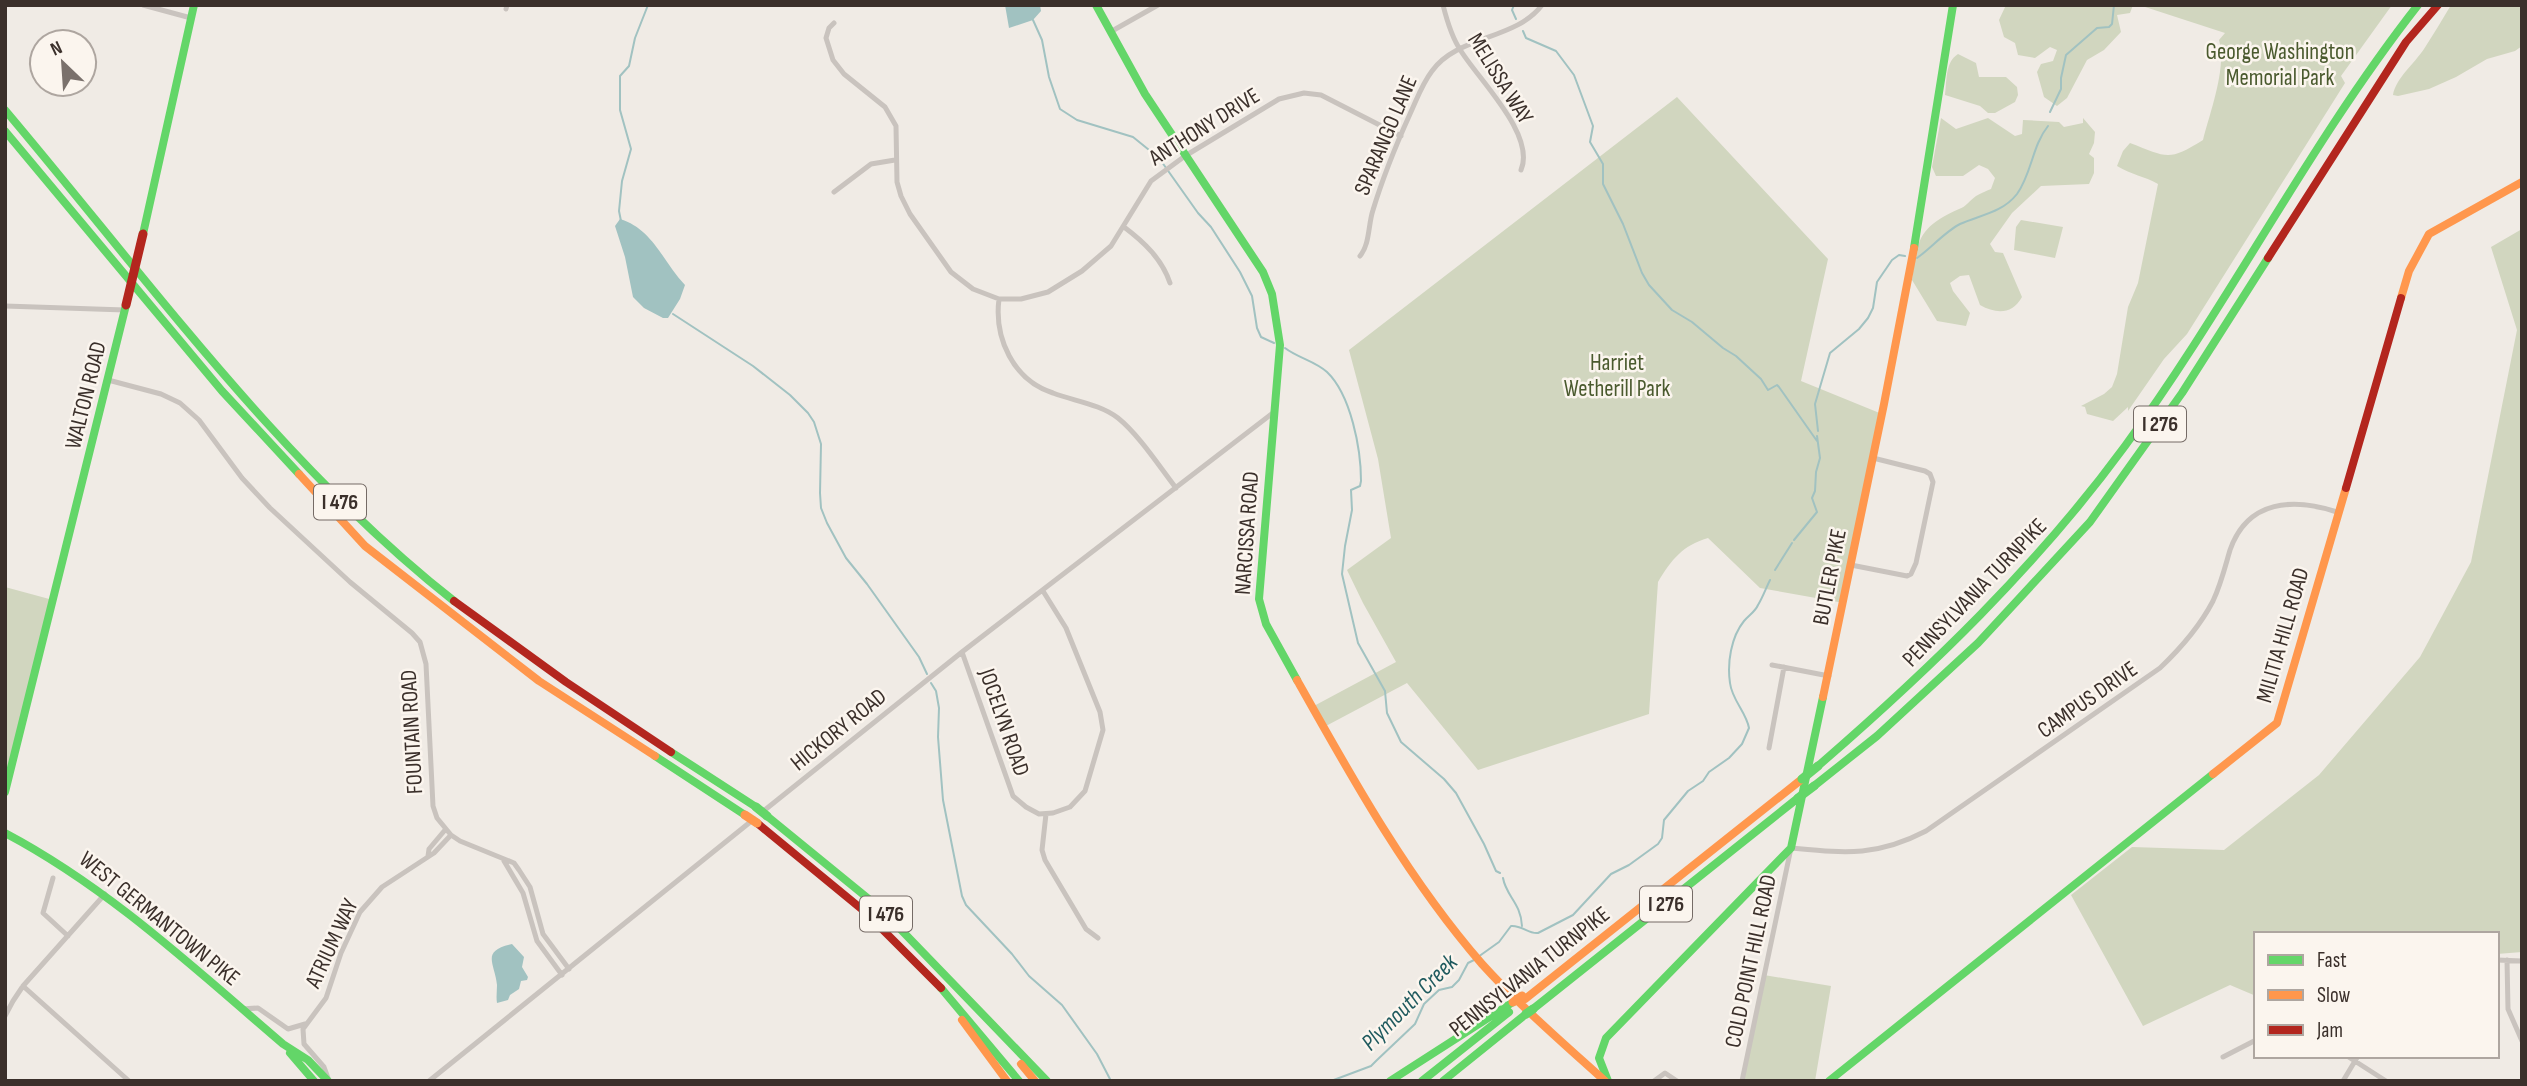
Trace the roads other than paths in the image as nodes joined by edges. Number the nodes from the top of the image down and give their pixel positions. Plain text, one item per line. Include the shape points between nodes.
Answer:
1 (143, 5) edge
2 (194, 5) edge
3 (1096, 5) edge
4 (1158, 5) edge
5 (1443, 5) edge
6 (1542, 5) edge
7 (1953, 5) edge
8 (2418, 5) edge
9 (2438, 5) edge
10 (191, 18) junction
11 (834, 23) dead end
12 (1112, 31) junction
13 (1460, 50) junction
14 (5, 110) edge
15 (5, 131) edge
16 (1401, 136) junction
17 (1185, 156) junction
18 (895, 160) junction
19 (1521, 170) dead end
20 (2522, 182) edge
21 (834, 192) dead end
22 (1124, 227) junction
23 (1360, 256) dead end
24 (1171, 283) dead end
25 (999, 299) junction
26 (5, 306) edge
27 (126, 307) junction
28 (108, 380) junction
29 (1274, 412) junction
30 (1873, 457) junction
31 (1176, 488) junction
32 (2337, 512) junction
33 (1851, 565) junction
34 (1043, 591) junction
35 (962, 652) junction
36 (1773, 665) dead end
37 (1784, 667) junction
38 (1829, 676) junction
39 (1769, 748) dead end
40 (5, 792) edge
41 (1046, 814) junction
42 (448, 832) junction
43 (5, 833) edge
44 (1791, 848) junction
45 (504, 861) junction
46 (54, 878) dead end
47 (105, 894) junction
48 (68, 936) junction
49 (1098, 938) dead end
50 (908, 952) junction
51 (2499, 960) edge
52 (2507, 960) junction
53 (2522, 961) edge
54 (569, 969) junction
55 (562, 975) junction
56 (23, 986) junction
57 (1515, 1004) junction
58 (242, 1009) junction
59 (5, 1016) edge
60 (305, 1024) junction
61 (992, 1025) junction
62 (2254, 1041) edge
63 (2522, 1041) edge
64 (283, 1044) junction
65 (2223, 1057) dead end
66 (2357, 1059) edge
67 (1463, 1065) junction
68 (129, 1081) edge
69 (314, 1081) edge
70 (328, 1081) edge
71 (429, 1081) edge
72 (1007, 1081) edge
73 (1019, 1081) edge
74 (1035, 1081) edge
75 (1046, 1081) edge
76 (1390, 1081) edge
77 (1422, 1081) edge
78 (1443, 1081) edge
79 (1451, 1081) edge
80 (1606, 1081) edge
81 (1654, 1081) edge
82 (1676, 1081) edge
83 (1742, 1081) edge
84 (1829, 1081) edge
85 (2343, 1081) edge
86 (2386, 1081) edge

1 - 10 street
2 - 10 main road, WALTON ROAD
3 - 12 main road, NARCISSA ROAD
4 - 12 street
5 - 13 street, MELISSA WAY
6 - 13 street, SPARANGO LANE via 1529,19
7 - 30 main road, BUTLER PIKE via 1912,257
8 - 57 main road, PENNSYLVANIA TURNPIKE / I 276, bridge via 2263,233 2162,394 2043,550 1893,703
9 - 67 main road, PENNSYLVANIA TURNPIKE / I 276, bridge via 2406,42 2182,393 2090,522 1978,643 1877,736
10 - 27 main road, WALTON ROAD, bridge
11 - 18 street via 826,38 833,60 890,114 897,132
12 - 17 main road, NARCISSA ROAD
13 - 16 street, SPARANGO LANE via 1434,68
13 - 19 street, MELISSA WAY via 1510,120 1524,156
14 - 61 main road, I 476, bridge via 257,410 384,544 527,655 756,807 881,909
15 - 50 main road, I 476, bridge via 222,391 365,546 539,681 811,863
16 - 17 street, ANTHONY DRIVE via 1326,96 1304,93 1279,99
16 - 23 street, SPARANGO LANE
17 - 22 street, ANTHONY DRIVE via 1151,181
17 - 29 main road, NARCISSA ROAD via 1269,283 1280,345
18 - 21 street via 871,164
18 - 25 street via 904,203 947,266 973,289
20 - 32 main road, MILITIA HILL ROAD via 2429,234 2419,251 2409,271
22 - 24 street via 1153,253
22 - 25 street, ANTHONY DRIVE via 1102,256 1048,292
25 - 31 street via 1002,339 1018,370 1049,392 1116,416
26 - 27 street
27 - 28 main road, WALTON ROAD
28 - 40 main road, WALTON ROAD
28 - 42 street, FOUNTAIN ROAD via 180,403 200,420 270,508 420,642 426,664 433,806
29 - 31 street, HICKORY ROAD
29 - 80 main road, NARCISSA ROAD via 1259,599 1262,617 1376,817 1477,957
30 - 33 main road, BUTLER PIKE
30 - 33 street via 1925,471 1933,482 1911,574
31 - 34 street, HICKORY ROAD
32 - 44 street, CAMPUS DRIVE via 2285,503 2252,518 2235,540 2203,619 2161,668 1926,831 1876,851
32 - 84 main road, MILITIA HILL ROAD via 2277,723
33 - 38 main road, BUTLER PIKE
34 - 35 street, HICKORY ROAD
34 - 41 street via 1066,628 1103,730 1086,792 1070,807
35 - 41 street, JOCELYN ROAD via 1009,789 1026,807
35 - 54 street, HICKORY ROAD
36 - 37 street
37 - 38 street
37 - 39 street
38 - 44 main road, BUTLER PIKE
41 - 49 street via 1045,860 1086,929
42 - 45 street
42 - 60 street, ATRIUM WAY via 429,849 428,856 365,904 326,998
43 - 47 main road, WEST GERMANTOWN PIKE via 53,858
44 - 80 main road via 1606,1038 1599,1058
44 - 83 street, COLD POINT HILL ROAD
45 - 54 street via 514,863 525,877 543,934
45 - 55 street via 523,893 537,941
46 - 48 street via 43,913
47 - 48 street
47 - 58 main road, WEST GERMANTOWN PIKE
48 - 56 street
50 - 72 main road
50 - 73 main road, I 476 via 984,1034
51 - 52 street
52 - 53 street
52 - 63 street via 2508,1009
54 - 55 street, HICKORY ROAD
55 - 71 street, HICKORY ROAD
56 - 59 street
56 - 68 street
57 - 76 main road
57 - 77 main road, PENNSYLVANIA TURNPIKE / I 276
58 - 60 street via 258,1009 288,1029
58 - 64 main road, WEST GERMANTOWN PIKE
60 - 70 street via 302,1039 324,1067
61 - 74 main road, I 476
61 - 75 main road
62 - 65 street
64 - 69 main road, WEST GERMANTOWN PIKE
64 - 70 main road, WEST GERMANTOWN PIKE via 308,1060
66 - 85 street
66 - 86 street
67 - 78 main road, PENNSYLVANIA TURNPIKE / I 276
67 - 79 main road
81 - 82 street via 1665,1073

